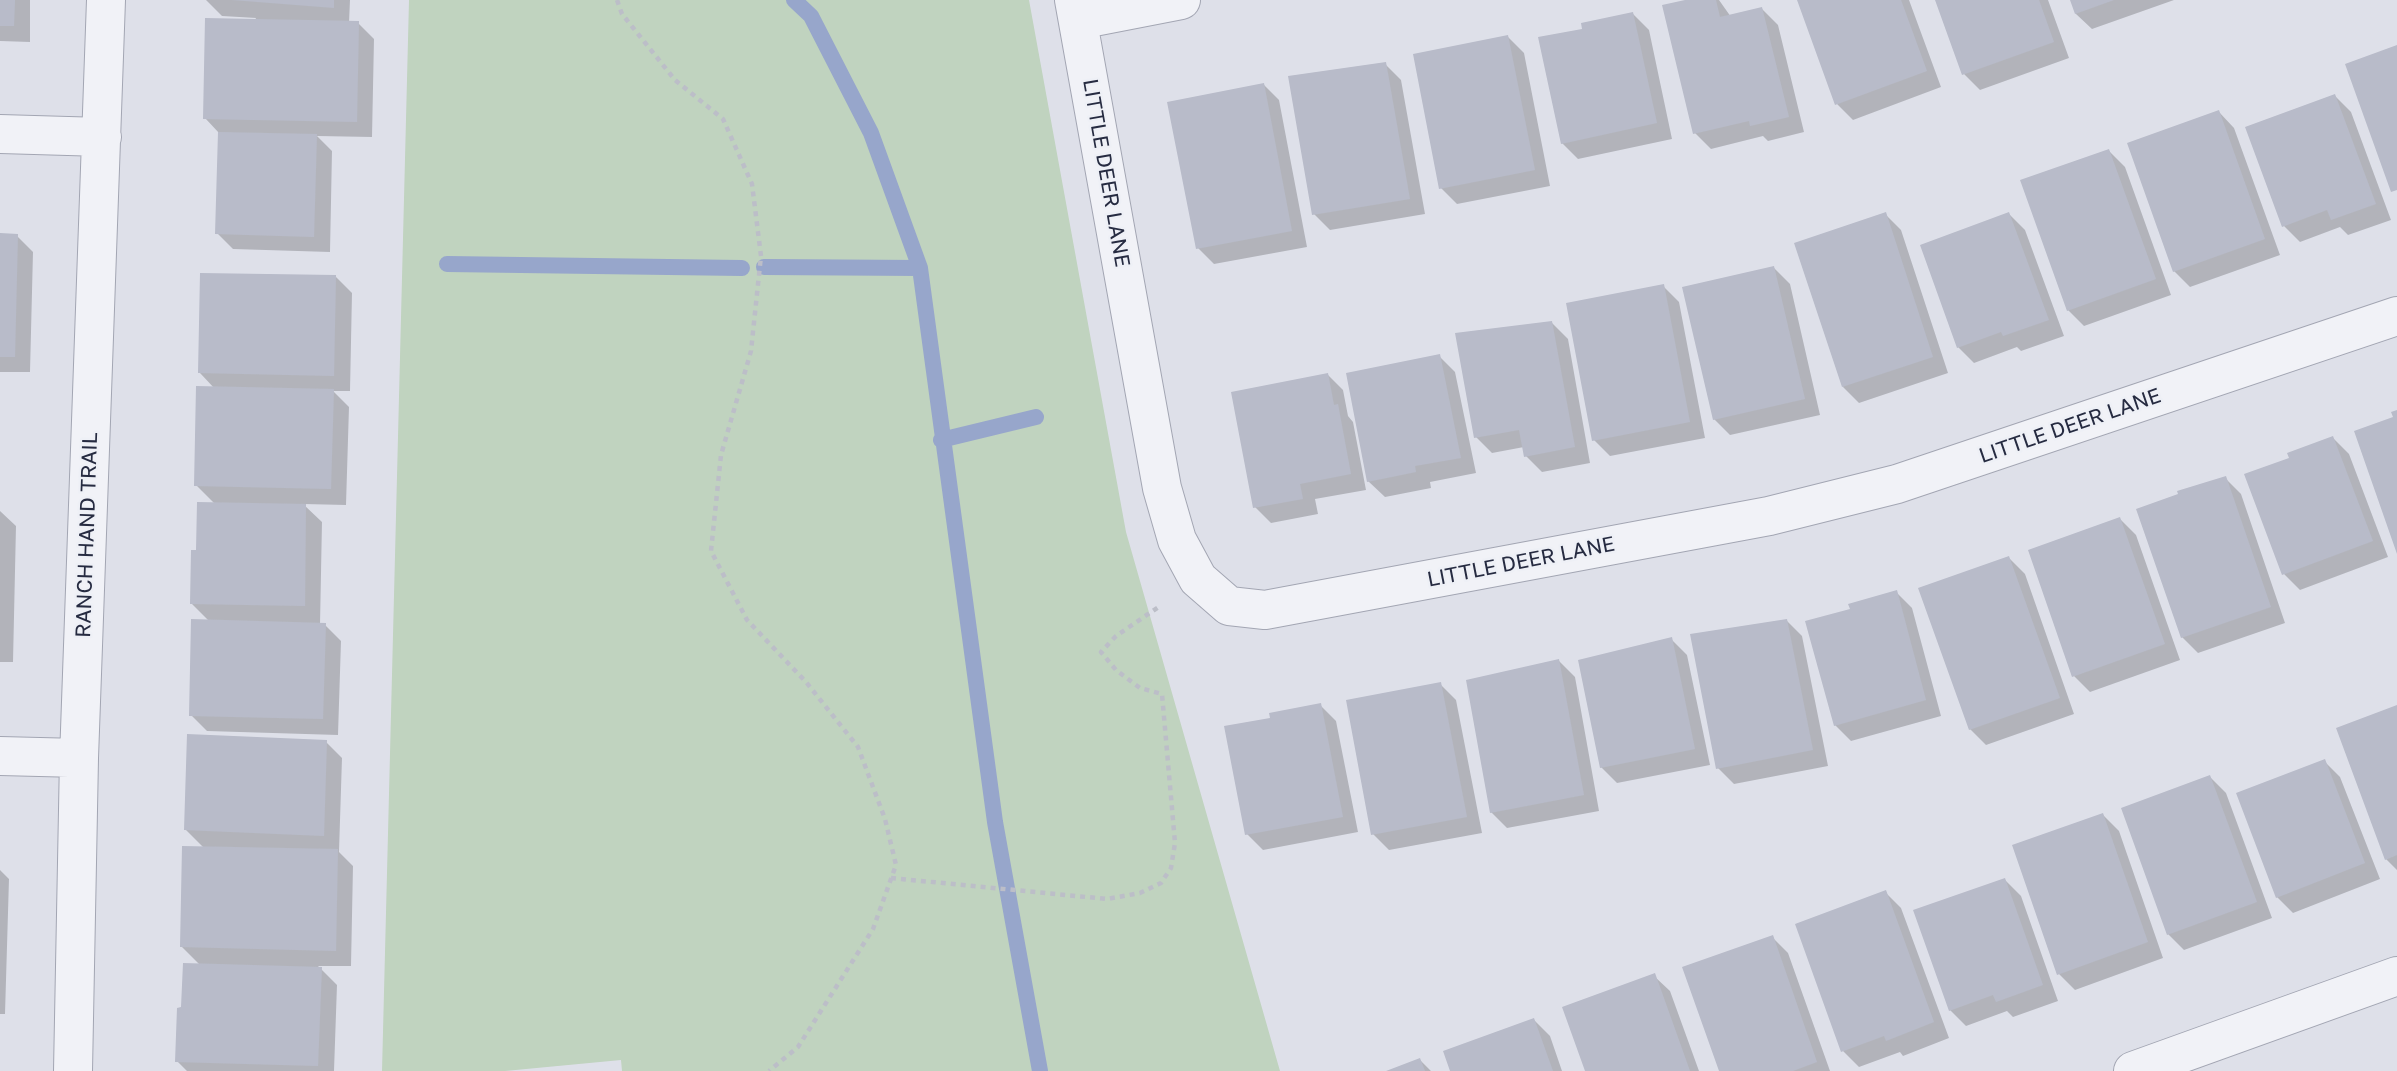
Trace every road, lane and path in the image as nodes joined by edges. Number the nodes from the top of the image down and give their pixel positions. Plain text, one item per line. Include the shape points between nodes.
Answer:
1 (106, 0) edge
2 (617, 0) edge
3 (1181, 0) edge
4 (1076, 10) edge
5 (0, 134) edge
6 (102, 137) junction
7 (2397, 316) edge
8 (1198, 579) junction
9 (0, 756) edge
10 (79, 758) junction
11 (891, 878) junction
12 (2397, 976) edge
13 (73, 1071) edge
14 (769, 1071) edge
15 (2133, 1071) edge

1 - 6 street, RANCH HAND TRAIL
2 - 11 path via 622,14 675,80 723,119 752,184 761,256 751,351 721,455 711,551 747,620 806,682 858,747 885,820 896,865
3 - 4 street
4 - 8 street, LITTLE DEER LANE via 1162,488 1177,540
5 - 6 street
6 - 10 street, RANCH HAND TRAIL
7 - 8 street, LITTLE DEER LANE via 1897,484 1769,516 1265,610 1229,606
8 - 11 path via 1116,636 1101,652 1140,688 1162,694 1175,843 1171,868 1161,883 1140,893 1107,899
9 - 10 street
10 - 13 street, RANCH HAND TRAIL
11 - 14 path via 873,929 798,1047
12 - 15 street

